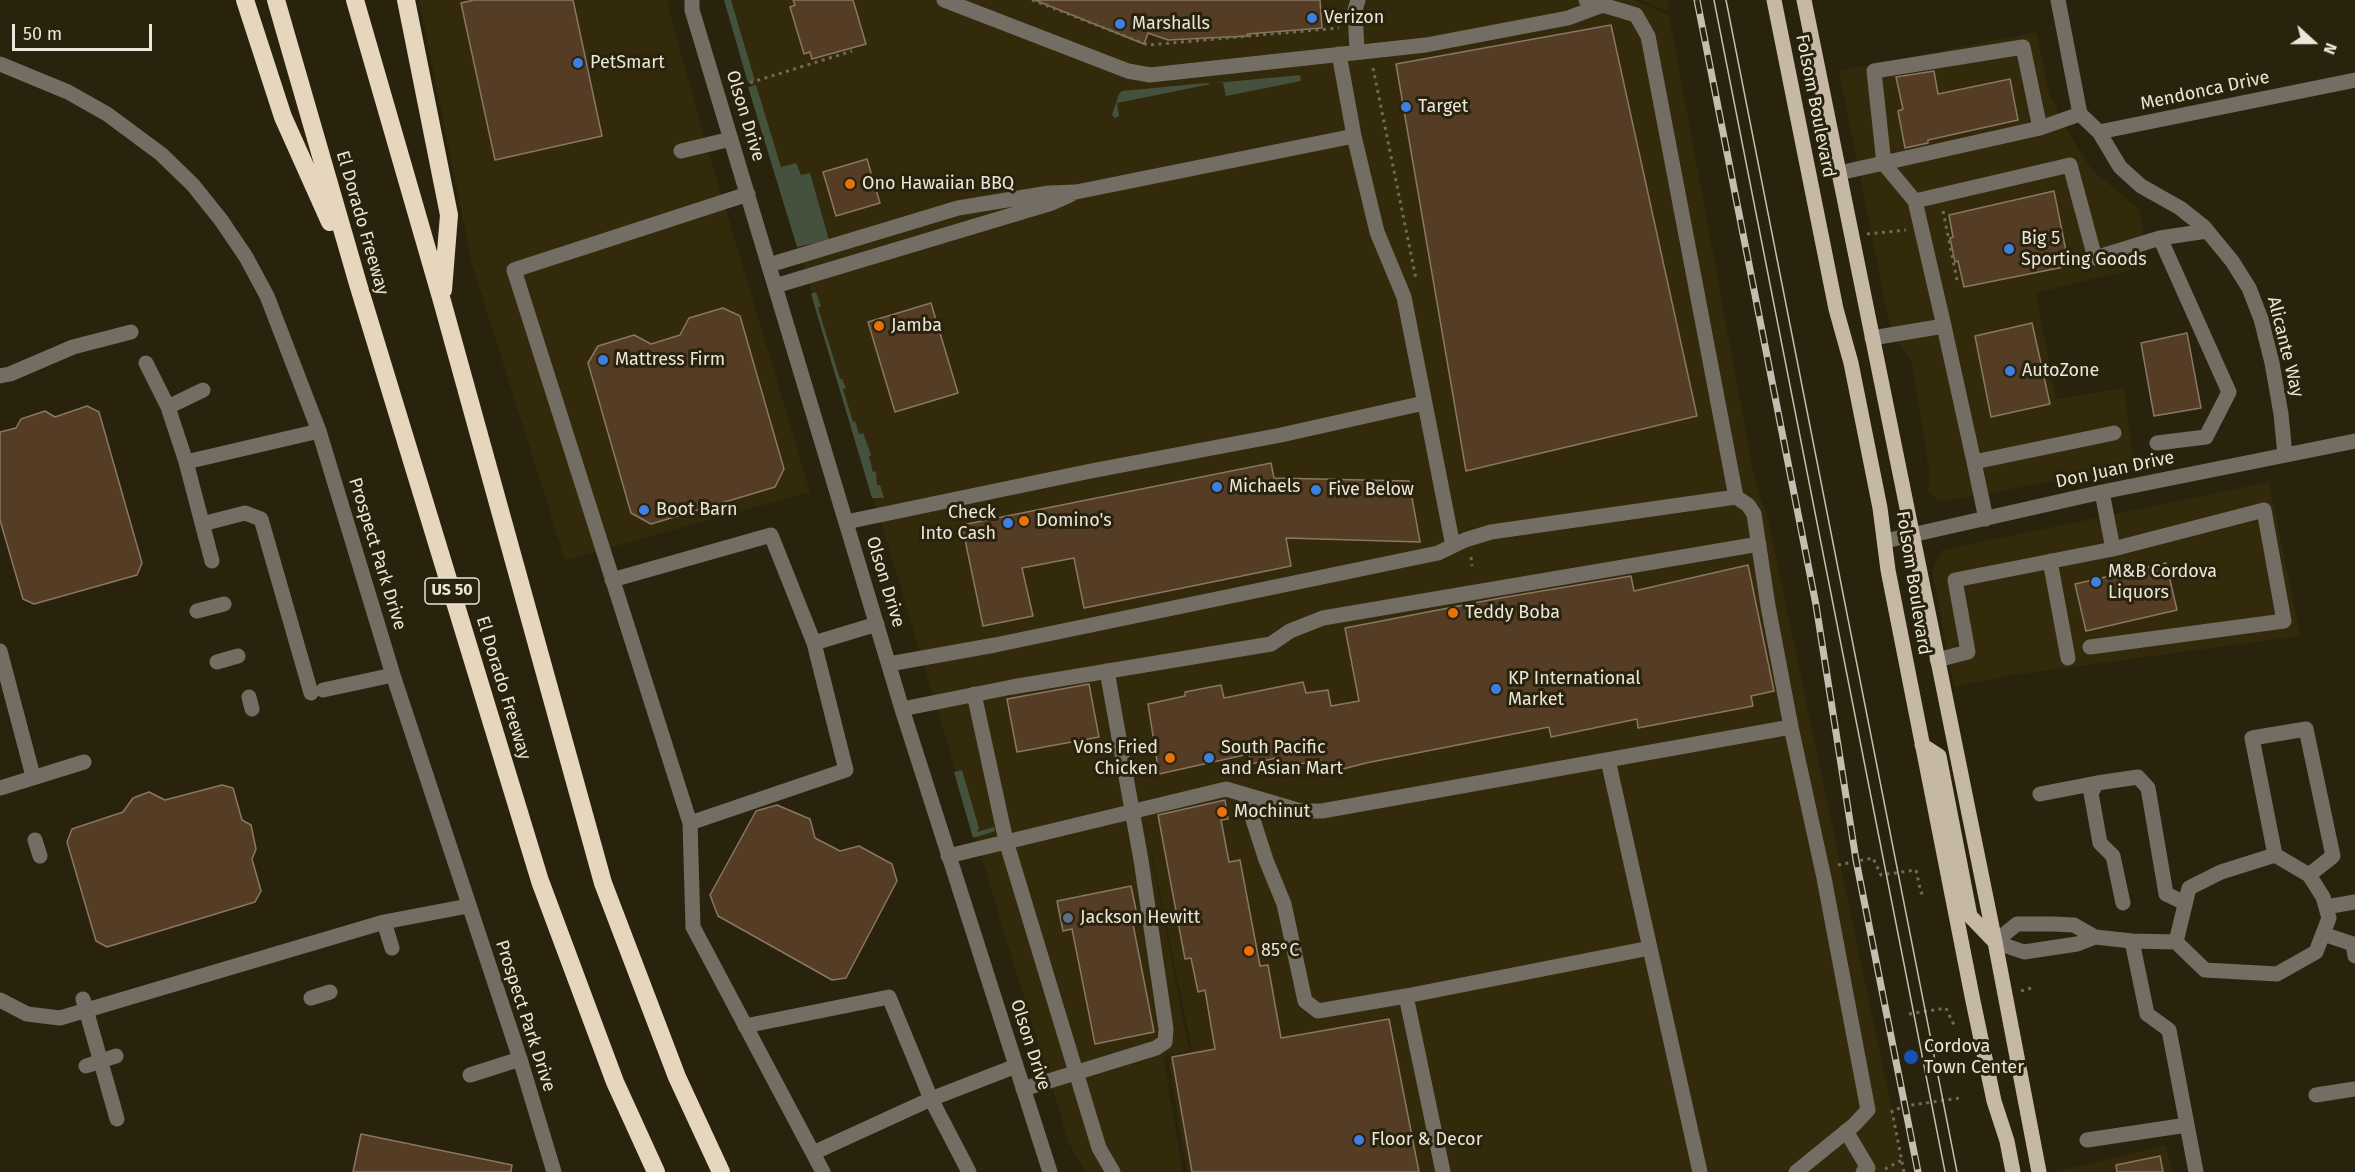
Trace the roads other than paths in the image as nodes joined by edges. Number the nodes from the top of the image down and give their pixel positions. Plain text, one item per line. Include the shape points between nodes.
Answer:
1 (245, 0) edge
2 (276, 0) edge
3 (355, 0) edge
4 (406, 0) edge
5 (692, 0) edge
6 (944, 0) edge
7 (1358, 0) edge
8 (1586, 0) edge
9 (1774, 0) edge
10 (1804, 0) edge
11 (2058, 0) edge
12 (1603, 5) junction
13 (1357, 52) junction
14 (1339, 54) junction
15 (0, 64) edge
16 (2355, 80) edge
17 (2080, 114) junction
18 (2040, 128) junction
19 (2099, 132) junction
20 (1354, 136) junction
21 (731, 139) junction
22 (681, 152) dead end
23 (1884, 164) junction
24 (1839, 173) junction
25 (1076, 192) junction
26 (748, 194) junction
27 (1916, 201) junction
28 (2207, 231) junction
29 (2160, 238) junction
30 (769, 266) junction
31 (358, 284) junction
32 (775, 286) junction
33 (442, 301) junction
34 (1944, 326) junction
35 (130, 332) dead end
36 (1872, 338) junction
37 (146, 363) dead end
38 (0, 376) edge
39 (203, 390) dead end
40 (1425, 403) junction
41 (168, 407) junction
42 (319, 431) junction
43 (2114, 433) dead end
44 (2355, 441) edge
45 (2157, 443) dead end
46 (2285, 455) junction
47 (186, 462) junction
48 (1974, 462) junction
49 (2102, 492) junction
50 (1736, 497) junction
51 (1986, 519) junction
52 (846, 522) junction
53 (202, 524) junction
54 (1912, 534) junction
55 (1885, 541) junction
56 (1759, 544) junction
57 (1453, 546) junction
58 (2113, 549) junction
59 (212, 561) dead end
60 (2050, 561) junction
61 (612, 580) junction
62 (224, 604) dead end
63 (197, 611) dead end
64 (877, 624) junction
65 (814, 643) junction
66 (2090, 647) dead end
67 (238, 656) dead end
68 (2068, 658) dead end
69 (1, 659) edge
70 (1937, 660) junction
71 (217, 662) dead end
72 (889, 664) junction
73 (1107, 671) junction
74 (393, 675) junction
75 (974, 694) junction
76 (902, 709) junction
77 (1791, 727) junction
78 (1922, 745) junction
79 (1608, 760) junction
80 (84, 762) dead end
81 (33, 777) junction
82 (2097, 783) junction
83 (0, 788) edge
84 (2040, 794) dead end
85 (1245, 795) junction
86 (1133, 810) junction
87 (690, 823) junction
88 (35, 840) dead end
89 (1006, 841) junction
90 (948, 855) junction
91 (2275, 855) junction
92 (40, 856) dead end
93 (2309, 875) junction
94 (2355, 902) edge
95 (2123, 903) dead end
96 (2186, 903) junction
97 (468, 906) junction
98 (2326, 907) junction
99 (384, 922) junction
100 (2323, 934) junction
101 (2095, 937) junction
102 (2132, 941) junction
103 (1995, 942) junction
104 (2176, 942) junction
105 (392, 948) dead end
106 (1650, 948) junction
107 (2355, 956) edge
108 (330, 992) dead end
109 (1406, 996) junction
110 (311, 998) dead end
111 (7, 999) edge
112 (84, 1005) junction
113 (745, 1026) junction
114 (116, 1056) dead end
115 (520, 1059) junction
116 (93, 1064) junction
117 (1016, 1066) junction
118 (1077, 1072) junction
119 (470, 1075) dead end
120 (1023, 1089) junction
121 (2355, 1089) edge
122 (2316, 1095) dead end
123 (931, 1099) junction
124 (117, 1119) dead end
125 (2187, 1125) junction
126 (1846, 1131) junction
127 (2088, 1140) dead end
128 (813, 1153) junction
129 (1870, 1171) edge
130 (554, 1172) edge
131 (656, 1172) edge
132 (721, 1172) edge
133 (823, 1172) edge
134 (969, 1172) edge
135 (1050, 1172) edge
136 (1113, 1172) edge
137 (1443, 1172) edge
138 (1700, 1172) edge
139 (1796, 1172) edge
140 (2013, 1172) edge
141 (2039, 1172) edge
142 (2196, 1172) edge

1 - 31 highway via 283,117
2 - 31 highway, El Dorado Freeway / US 50
3 - 33 highway
4 - 33 highway via 449,215
5 - 21 street, Olson Drive
6 - 14 street via 1128,71 1150,75
7 - 13 street
8 - 12 street
9 - 55 main road, Folsom Boulevard
10 - 24 main road, Folsom Boulevard
11 - 17 street
12 - 13 street via 1568,18 1491,33
12 - 50 street via 1636,15 1648,36
13 - 14 street
14 - 20 street
15 - 42 street, Prospect Park Drive via 58,87 107,114 161,154 193,185 221,219 267,296
16 - 19 street, Mendonca Drive
17 - 18 street
17 - 19 street, Alicante Way
18 - 23 street
18 - 23 street via 2023,47 1874,71
19 - 28 street, Alicante Way via 2120,167
20 - 25 street
20 - 40 street via 1377,232 1404,297
21 - 22 street
21 - 26 street, Olson Drive
23 - 24 street
23 - 27 street
24 - 36 main road, Folsom Boulevard
25 - 30 street via 1049,192 958,208
25 - 32 street via 1052,203
26 - 30 street, Olson Drive
26 - 61 street via 514,270
27 - 29 street via 2070,165 2095,258
27 - 34 street
28 - 29 street
28 - 46 street, Alicante Way via 2249,288 2261,319 2272,363
29 - 45 street via 2229,392 2206,437
30 - 32 street, Olson Drive
31 - 131 highway, El Dorado Freeway / US 50 via 540,881 615,1082
32 - 52 street, Olson Drive
33 - 132 highway via 603,883 677,1077
34 - 36 street
34 - 48 street
35 - 38 street via 69,341
36 - 54 main road, Folsom Boulevard
37 - 41 street
39 - 41 street
40 - 52 street
40 - 57 street
41 - 47 street
42 - 47 street
42 - 74 street, Prospect Park Drive
43 - 48 street
44 - 46 street, Don Juan Drive
46 - 49 street, Don Juan Drive
47 - 53 street
48 - 51 street
49 - 51 street, Don Juan Drive
49 - 58 street
50 - 56 street via 1754,514
50 - 57 street via 1491,532
51 - 54 street, Don Juan Drive
52 - 64 street, Olson Drive
53 - 59 street
53 - 74 street via 245,513 261,519 317,692
54 - 55 street, Don Juan Drive
54 - 70 main road, Folsom Boulevard
55 - 78 main road, Folsom Boulevard
56 - 73 street via 1323,618 1290,631 1271,644
56 - 77 street
57 - 72 street via 1438,554
58 - 60 street
58 - 66 street via 2264,510 2284,621
60 - 68 street
60 - 70 street via 1955,580 1968,652
61 - 65 street via 771,535
61 - 87 street
62 - 63 street
64 - 65 street
64 - 72 street, Olson Drive
65 - 87 street via 846,770
67 - 71 street
69 - 81 street
70 - 103 main road, Folsom Boulevard
72 - 76 street, Olson Drive
73 - 75 street
73 - 86 street
74 - 97 street, Prospect Park Drive
75 - 76 street
75 - 89 street
76 - 90 street, Olson Drive
77 - 79 street
77 - 126 street via 1868,1110
78 - 103 main road via 1939,756 1971,915
78 - 140 main road, Folsom Boulevard via 1994,1101
79 - 85 street via 1322,811 1301,811
79 - 106 street
80 - 81 street
81 - 83 street
82 - 84 street
82 - 95 street via 2091,793 2100,843 2113,856
82 - 96 street via 2138,777 2148,788 2166,894
85 - 86 street via 1226,789
85 - 109 street via 1284,904 1305,1001 1318,1011
86 - 89 street
86 - 118 street via 1165,1042
87 - 113 street via 693,927
88 - 92 street
89 - 90 street
89 - 118 street
90 - 117 street, Olson Drive
91 - 93 street
91 - 93 street via 2252,738 2306,729 2333,856
91 - 96 street via 2221,872 2189,888
93 - 98 street
94 - 98 street
96 - 104 street
97 - 99 street
97 - 115 street, Prospect Park Drive
98 - 100 street via 2329,918
99 - 105 street
99 - 112 street
100 - 104 street via 2316,952 2277,974 2205,970
100 - 107 street via 2353,944
101 - 102 street
101 - 103 street via 2077,944 2024,952
101 - 103 street via 2074,925 2017,924
102 - 104 street
102 - 125 street via 2147,1014 2169,1030
103 - 141 main road, Folsom Boulevard
106 - 109 street
106 - 138 street
108 - 110 street
109 - 137 street
111 - 112 street via 27,1014 60,1018
112 - 116 street
113 - 123 street via 889,997
113 - 128 street
114 - 116 street
115 - 119 street
115 - 130 street, Prospect Park Drive
116 - 124 street
117 - 120 street, Olson Drive
117 - 123 street
118 - 120 street
118 - 136 street via 1099,1148
120 - 135 street, Olson Drive
121 - 122 street
123 - 128 street
123 - 134 street
125 - 127 street
125 - 142 street
126 - 129 street
126 - 139 street
128 - 133 street

